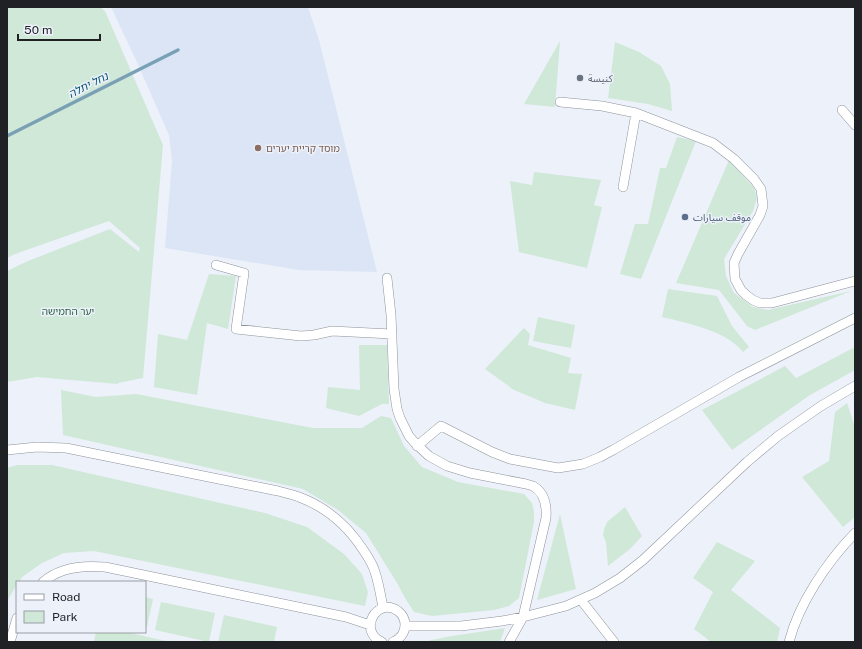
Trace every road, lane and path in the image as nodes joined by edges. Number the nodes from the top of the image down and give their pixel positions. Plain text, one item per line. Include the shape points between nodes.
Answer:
1 (560, 102) dead end
2 (842, 110) dead end
3 (636, 113) junction
4 (855, 125) edge
5 (623, 186) dead end
6 (216, 265) dead end
7 (387, 278) dead end
8 (855, 281) edge
9 (855, 318) edge
10 (392, 334) junction
11 (855, 386) edge
12 (417, 446) junction
13 (7, 450) edge
14 (855, 533) edge
15 (44, 581) edge
16 (581, 600) junction
17 (383, 608) junction
18 (523, 617) junction
19 (16, 621) edge
20 (370, 625) junction
21 (405, 626) junction
22 (10, 642) edge
23 (382, 642) edge
24 (393, 642) edge
25 (509, 642) edge
26 (614, 642) edge
27 (789, 642) edge

1 - 3 street via 602,106
2 - 4 street
3 - 5 street
3 - 8 street via 714,143 734,159 761,189 763,206 734,262 735,279 746,295 760,303 772,302
6 - 10 street via 244,273 236,329 301,336 332,331
7 - 10 street
9 - 12 street via 583,464 558,468 510,459 441,426
10 - 12 street via 397,409 404,428
11 - 16 street via 778,436 746,462 632,569 608,586
12 - 18 street via 447,466 530,485 542,493 546,518
13 - 17 street via 66,448 299,497 333,515 358,542 375,572
14 - 27 street via 820,577 802,606
15 - 20 street via 67,569 92,566 339,616
16 - 18 street
16 - 26 street
17 - 20 street via 374,614
17 - 21 street via 399,612 404,618
18 - 21 street via 468,625
18 - 25 street
19 - 22 street
20 - 23 street via 373,635
21 - 24 street via 401,636

